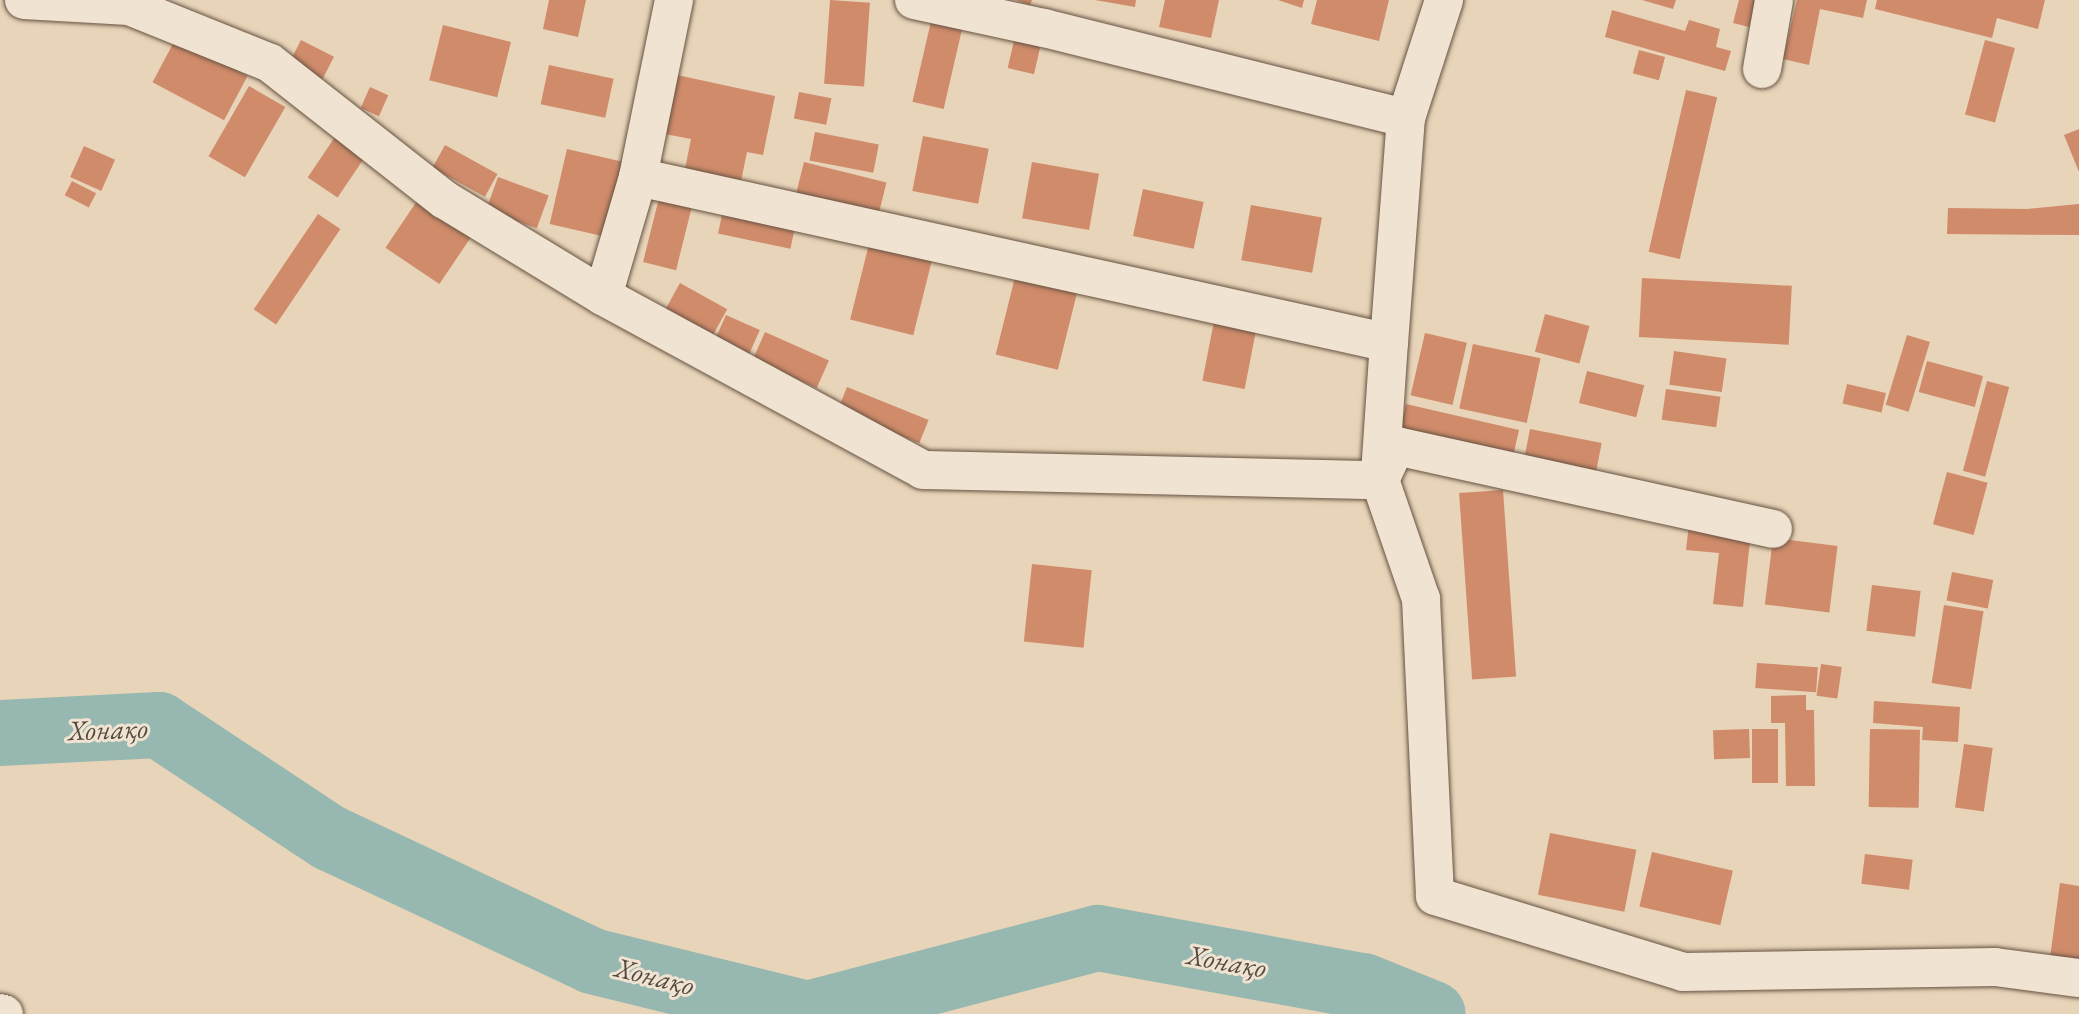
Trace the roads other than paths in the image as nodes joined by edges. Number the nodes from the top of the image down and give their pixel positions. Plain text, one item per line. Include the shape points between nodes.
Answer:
1 (24, 0) edge
2 (674, 0) edge
3 (914, 0) edge
4 (1444, 0) edge
5 (1774, 0) edge
6 (1762, 69) dead end
7 (1406, 118) junction
8 (638, 177) junction
9 (603, 296) junction
10 (1389, 343) junction
11 (1380, 480) junction
12 (1773, 529) dead end
13 (2079, 978) edge

1 - 9 street via 129,6 270,63 445,201
2 - 8 street
3 - 7 street
4 - 7 street
5 - 6 street
7 - 10 street
8 - 9 street
8 - 10 street
9 - 11 street via 923,470
10 - 11 street
11 - 12 street via 1396,446
11 - 13 street via 1421,599 1435,896 1683,972 1995,967

